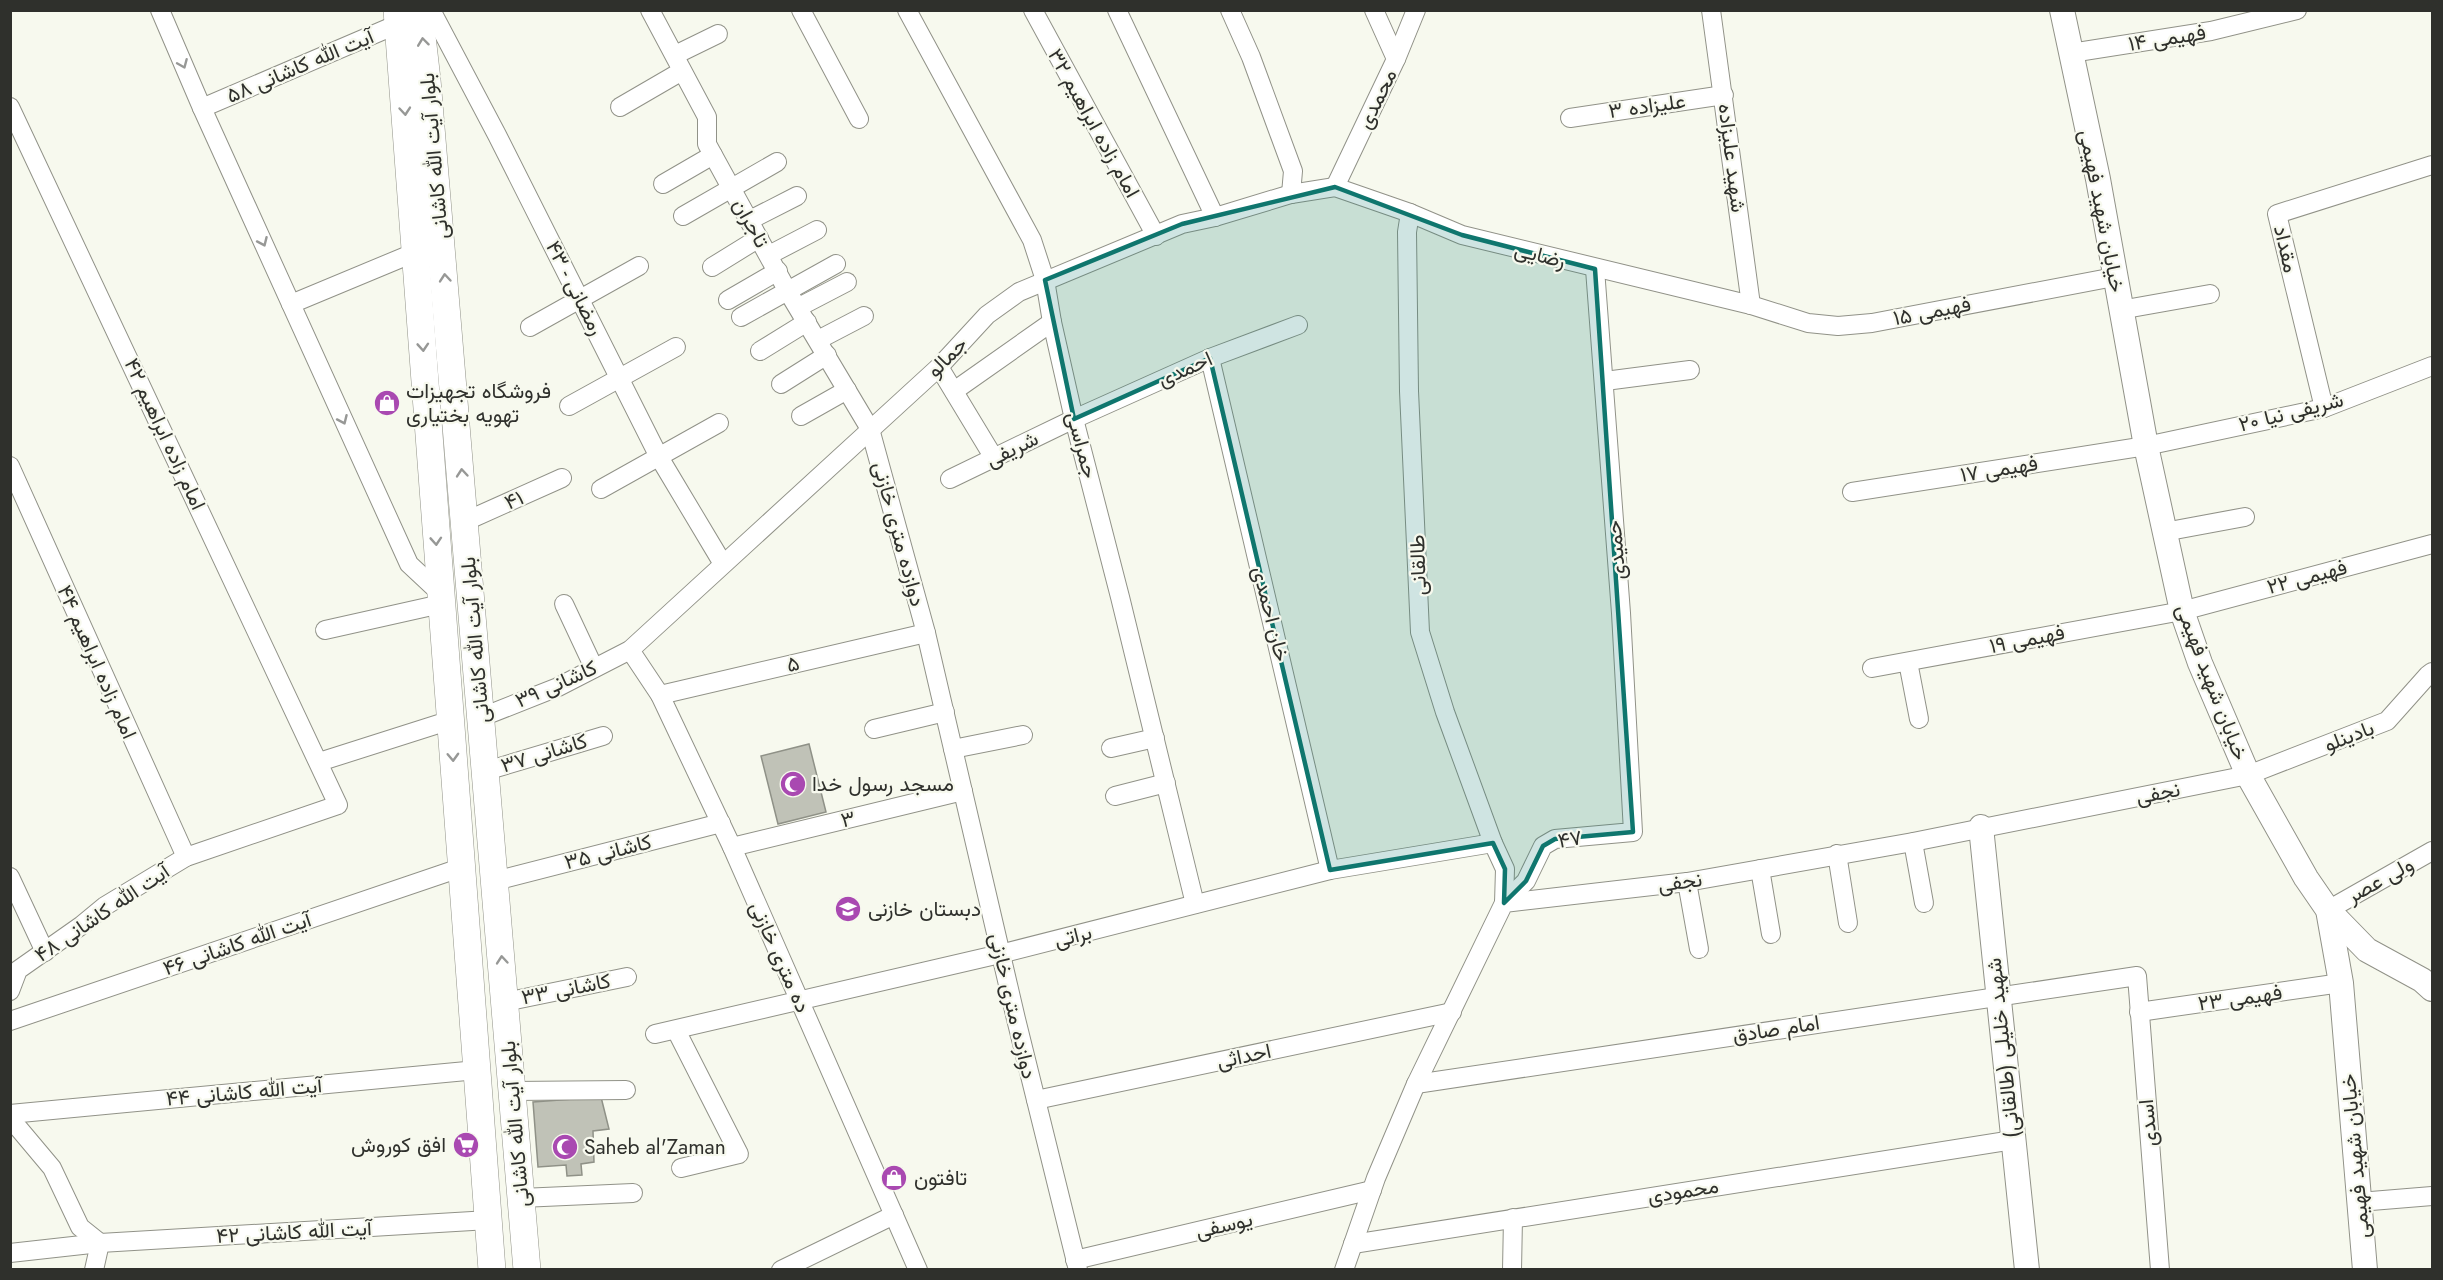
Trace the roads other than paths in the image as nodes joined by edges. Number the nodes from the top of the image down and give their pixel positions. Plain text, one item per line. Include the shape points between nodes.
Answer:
1 (160, 10) edge
2 (431, 10) edge
3 (650, 10) edge
4 (801, 10) edge
5 (907, 10) edge
6 (1033, 10) edge
7 (1117, 10) edge
8 (1230, 10) edge
9 (1374, 10) edge
10 (1416, 10) edge
11 (1711, 10) edge
12 (2062, 10) edge
13 (2297, 10) edge
14 (404, 15) edge
15 (718, 34) dead end
16 (2071, 53) junction
17 (1396, 59) junction
18 (678, 63) junction
19 (1724, 95) junction
20 (10, 107) edge
21 (620, 107) dead end
22 (202, 108) junction
23 (1570, 118) dead end
24 (859, 119) dead end
25 (713, 154) junction
26 (777, 162) dead end
27 (2433, 165) edge
28 (663, 184) dead end
29 (731, 187) junction
30 (1335, 187) junction
31 (1291, 194) junction
32 (797, 196) dead end
33 (1410, 213) junction
34 (683, 216) dead end
35 (1215, 217) junction
36 (750, 220) junction
37 (817, 230) dead end
38 (1156, 236) junction
39 (759, 238) junction
40 (416, 252) junction
41 (773, 263) junction
42 (836, 264) dead end
43 (639, 266) dead end
44 (712, 267) dead end
45 (1595, 269) junction
46 (2114, 277) junction
47 (1045, 280) junction
48 (847, 282) dead end
49 (787, 290) junction
50 (2210, 294) dead end
51 (580, 299) junction
52 (729, 300) dead end
53 (291, 304) junction
54 (1751, 305) junction
55 (2120, 310) junction
56 (803, 315) junction
57 (864, 315) dead end
58 (741, 316) dead end
59 (1052, 322) junction
60 (1298, 325) dead end
61 (530, 327) dead end
62 (676, 347) dead end
63 (822, 348) junction
64 (760, 351) dead end
65 (1210, 358) junction
66 (2433, 366) edge
67 (939, 367) junction
68 (1690, 370) dead end
69 (620, 378) junction
70 (1605, 381) junction
71 (781, 384) dead end
72 (847, 390) junction
73 (954, 391) junction
74 (568, 406) dead end
75 (2324, 408) junction
76 (801, 416) dead end
77 (1074, 419) junction
78 (719, 423) dead end
79 (870, 429) junction
80 (2146, 446) junction
81 (659, 457) junction
82 (994, 458) junction
83 (10, 466) edge
84 (562, 478) dead end
85 (950, 478) dead end
86 (601, 489) dead end
87 (1852, 492) dead end
88 (2244, 517) dead end
89 (466, 521) junction
90 (2164, 532) junction
91 (2433, 544) edge
92 (723, 564) junction
93 (440, 599) junction
94 (564, 604) dead end
95 (2182, 611) junction
96 (325, 630) dead end
97 (926, 633) junction
98 (630, 650) junction
99 (1908, 662) junction
100 (594, 668) junction
101 (1872, 668) dead end
102 (2431, 677) edge
103 (660, 695) junction
104 (945, 712) junction
105 (482, 717) junction
106 (1919, 719) dead end
107 (451, 720) junction
108 (874, 729) dead end
109 (1023, 735) dead end
110 (603, 736) dead end
111 (1155, 738) junction
112 (1111, 748) dead end
113 (953, 749) junction
114 (319, 762) junction
115 (486, 771) junction
116 (2248, 775) junction
117 (1166, 783) junction
118 (963, 791) junction
119 (1116, 796) dead end
120 (721, 824) junction
121 (1981, 827) junction
122 (1633, 832) joint
123 (1913, 842) junction
124 (1493, 843) junction
125 (732, 847) junction
126 (2433, 851) edge
127 (1837, 854) junction
128 (186, 857) junction
129 (463, 867) junction
130 (1760, 869) junction
131 (1330, 870) junction
132 (495, 881) junction
133 (1688, 882) junction
134 (12, 886) edge
135 (1504, 903) junction
136 (1924, 903) dead end
137 (1195, 904) junction
138 (2328, 910) junction
139 (1848, 923) dead end
140 (1771, 934) dead end
141 (1699, 949) dead end
142 (45, 952) junction
143 (1000, 954) junction
144 (2137, 976) joint
145 (627, 977) dead end
146 (2341, 983) junction
147 (2433, 989) edge
148 (10, 991) edge
149 (1997, 995) junction
150 (505, 1002) junction
151 (800, 1002) junction
152 (1452, 1012) junction
153 (2139, 1012) junction
154 (10, 1021) edge
155 (676, 1029) junction
156 (655, 1034) dead end
157 (477, 1070) junction
158 (1416, 1084) junction
159 (626, 1090) dead end
160 (512, 1091) junction
161 (1035, 1100) junction
162 (10, 1114) edge
163 (10, 1119) edge
164 (2013, 1140) junction
165 (681, 1168) dead end
166 (1372, 1190) junction
167 (633, 1193) dead end
168 (2433, 1196) edge
169 (521, 1198) junction
170 (2359, 1202) junction
171 (894, 1215) junction
172 (1513, 1218) junction
173 (489, 1220) junction
174 (100, 1243) junction
175 (1353, 1244) junction
176 (10, 1253) edge
177 (1076, 1265) edge
178 (94, 1269) edge
179 (492, 1269) edge
180 (527, 1269) edge
181 (781, 1269) edge
182 (918, 1269) edge
183 (1344, 1269) edge
184 (1512, 1269) edge
185 (2027, 1269) edge
186 (2160, 1269) edge
187 (2365, 1269) edge

1 -> 22 street
2 - 51 street, رمضانی - ۴۳
3 - 18 street, تاجران
4 - 24 street
5 - 47 street, جمراسی via 1032,240
6 - 38 street, امام زاده ابراهیم ۳۲
7 - 35 street
8 - 31 street via 1293,171
9 - 17 street
10 - 17 street, محمدی
11 - 19 street, شهید علیزاده
12 - 16 street, خیابان شهید فهیمی
13 - 16 street, فهیمی ۱۴ via 2211,31
14 - 22 street, آیت الله کاشانی ۵۸
14 -> 40 main road, بلوار آیت الله کاشانی
89 -> 14 main road, بلوار آیت الله کاشانی via 427,80
15 - 18 street
16 - 46 street, خیابان شهید فهیمی
17 - 30 street, محمدی
18 - 21 street
18 - 25 street, تاجران via 707,117 707,144
19 - 23 street, علیزاده ۳
19 - 54 street, شهید علیزاده
20 - 114 street, امام زاده ابراهیم ۴۲
22 -> 53 street
25 - 28 street
25 - 29 street, تاجران
26 - 29 street
27 - 75 street, مقداد via 2277,214
29 - 34 street
29 - 36 street, تاجران
30 - 31 street, جمالو
30 - 33 street, رضایی
31 - 35 street, جمالو
32 - 36 street
33 - 45 street, رضایی via 1462,235
33 - 124 street, طالقانی via 1408,392 1420,632
35 - 38 street, جمالو via 1182,224
36 - 39 street, تاجران
37 - 41 street
38 - 47 street, جمالو
39 - 41 street, تاجران
39 - 44 street
40 - 53 street
40 -> 93 main road, بلوار آیت الله کاشانی
41 - 49 street, تاجران
41 - 52 street
42 - 49 street
43 - 51 street
45 - 54 street, رضایی
45 - 70 street, حمیدی
46 - 54 street, فهیمی ۱۵ via 1838,326 1808,323
46 - 55 street, خیابان شهید فهیمی
47 - 59 street, جمراسی
47 - 67 street, جمالو via 1019,292 987,315
48 - 56 street
49 - 56 street, تاجران
49 - 58 street
50 - 55 street
51 - 61 street
51 - 69 street, رمضانی - ۴۳
53 -> 93 street via 409,564
55 - 80 street, خیابان شهید فهیمی
56 - 63 street, تاجران
56 - 64 street
57 - 63 street
59 - 73 street
59 - 77 street, جمراسی
60 - 65 street, احمدی
62 - 69 street
63 - 71 street
63 - 72 street, تاجران
65 - 77 street, احمدی
65 - 131 street, خان احمدی
66 - 75 street, ۲۰ شریفی نیا
67 - 73 street
67 - 79 street, جمالو
68 - 70 street
69 - 74 street
69 - 81 street, رمضانی - ۴۳
70 - 122 street, حمیدی
72 - 76 street
72 - 79 street, تاجران
73 - 82 street
75 - 80 street, ۲۰ شریفی نیا
77 - 82 street, شریفی
77 - 111 street, جمراسی
78 - 81 street
79 - 92 street, جمالو
79 - 97 street, دوازده متری خازنی
80 - 87 street, فهیمی ۱۷
80 - 90 street, خیابان شهید فهیمی
81 - 86 street
81 - 92 street, رمضانی - ۴۳
82 - 85 street, شریفی
83 - 128 street, امام زاده ابراهیم ۴۴
84 - 89 street, ۴۱
88 - 90 street
89 - 105 main road, بلوار آیت الله کاشانی
90 - 95 street, خیابان شهید فهیمی
91 - 95 street, فهیمی ۲۲
92 - 98 street, جمالو
93 - 96 street
93 - 107 main road, بلوار آیت الله کاشانی
94 - 100 street
95 - 99 street, فهیمی ۱۹
95 - 116 street, خیابان شهید فهیمی
97 - 103 street, ۵
97 - 104 street, دوازده متری خازنی
98 - 100 street, کاشانی ۳۹
98 - 103 street, ده متری خازنی
99 - 101 street, فهیمی ۱۹
99 - 106 street
100 - 105 street, کاشانی ۳۹
102 - 116 street, بادینلو via 2387,721
103 - 120 street, ده متری خازنی
104 - 108 street
104 - 113 street, دوازده متری خازنی
105 - 107 main road
105 - 115 main road, بلوار آیت الله کاشانی
107 - 114 street
107 -> 129 main road, بلوار آیت الله کاشانی
109 - 113 street
110 - 115 street, کاشانی ۳۷
111 - 112 street
111 - 117 street, جمراسی
113 - 118 street, دوازده متری خازنی
114 - 128 street, آیت الله کاشانی ۴۸ via 338,805
115 - 132 main road, بلوار آیت الله کاشانی
116 - 121 street, نجفی
116 - 138 street, خیابان شهید فهیمی
117 - 119 street
117 - 137 street, جمراسی
118 - 125 street, ۳
118 - 143 street, دوازده متری خازنی
120 - 125 street, ده متری خازنی
120 - 132 street, کاشانی ۳۵
121 - 123 street, نجفی
121 - 149 street, شهید خلیلی (طالقانی)
122 - 135 street, ۴۷ via 1556,838 1543,846 1526,881
123 - 127 street, نجفی
123 - 136 street
124 - 131 street, براتی
124 - 135 street, طالقانی via 1505,869
125 - 151 street, ده متری خازنی
126 - 138 street, ولی عصر
127 - 130 street, نجفی
127 - 139 street
128 - 142 street, آیت الله کاشانی ۴۸ via 105,906
129 - 154 street, آیت الله کاشانی ۴۶
129 - 157 main road, بلوار آیت الله کاشانی
130 - 133 street, نجفی
130 - 140 street
131 - 137 street, براتی
150 -> 132 main road, بلوار آیت الله کاشانی
133 - 135 street, نجفی
133 - 141 street
134 - 142 street
135 - 152 street
137 - 143 street, براتی
138 - 146 street, خیابان شهید فهیمی
138 - 147 street via 2367,950
142 - 148 street, آیت الله کاشانی ۴۸ via 18,970
143 - 151 street, براتی
143 - 161 street, دوازده متری خازنی
144 - 149 street, امام صادق
144 - 153 street, اسدی
145 - 150 street, کاشانی ۳۳
146 - 153 street, فهیمی ۲۳
146 - 170 street, خیابان شهید فهیمی
149 - 158 street, امام صادق
149 - 164 street, شهید خلیلی (طالقانی)
150 - 160 main road, بلوار آیت الله کاشانی
151 - 155 street, براتی
151 - 171 street, ده متری خازنی
152 - 158 street
152 - 161 street, احداثی
153 - 186 street, اسدی
155 - 156 street, براتی
155 - 165 street via 739,1154
157 - 162 street, آیت الله کاشانی ۴۴
157 - 173 main road, بلوار آیت الله کاشانی
158 - 166 street
159 - 160 street
160 - 169 main road, بلوار آیت الله کاشانی
161 - 177 street, دوازده متری خازنی
163 - 174 street via 52,1168 80,1227
164 - 172 street, محمودی
164 - 185 street, شهید خلیلی (طالقانی)
166 - 175 street
166 - 177 street, یوسفی
167 - 169 street
168 - 170 street
169 - 180 main road, بلوار آیت الله کاشانی
170 - 187 street, خیابان شهید فهیمی
171 - 181 street
171 - 182 street, ده متری خازنی
172 - 175 street, محمودی
172 - 184 street
173 - 174 street, آیت الله کاشانی ۴۲
173 - 179 main road, بلوار آیت الله کاشانی
174 - 176 street, آیت الله کاشانی ۴۲
174 - 178 street
175 - 183 street

